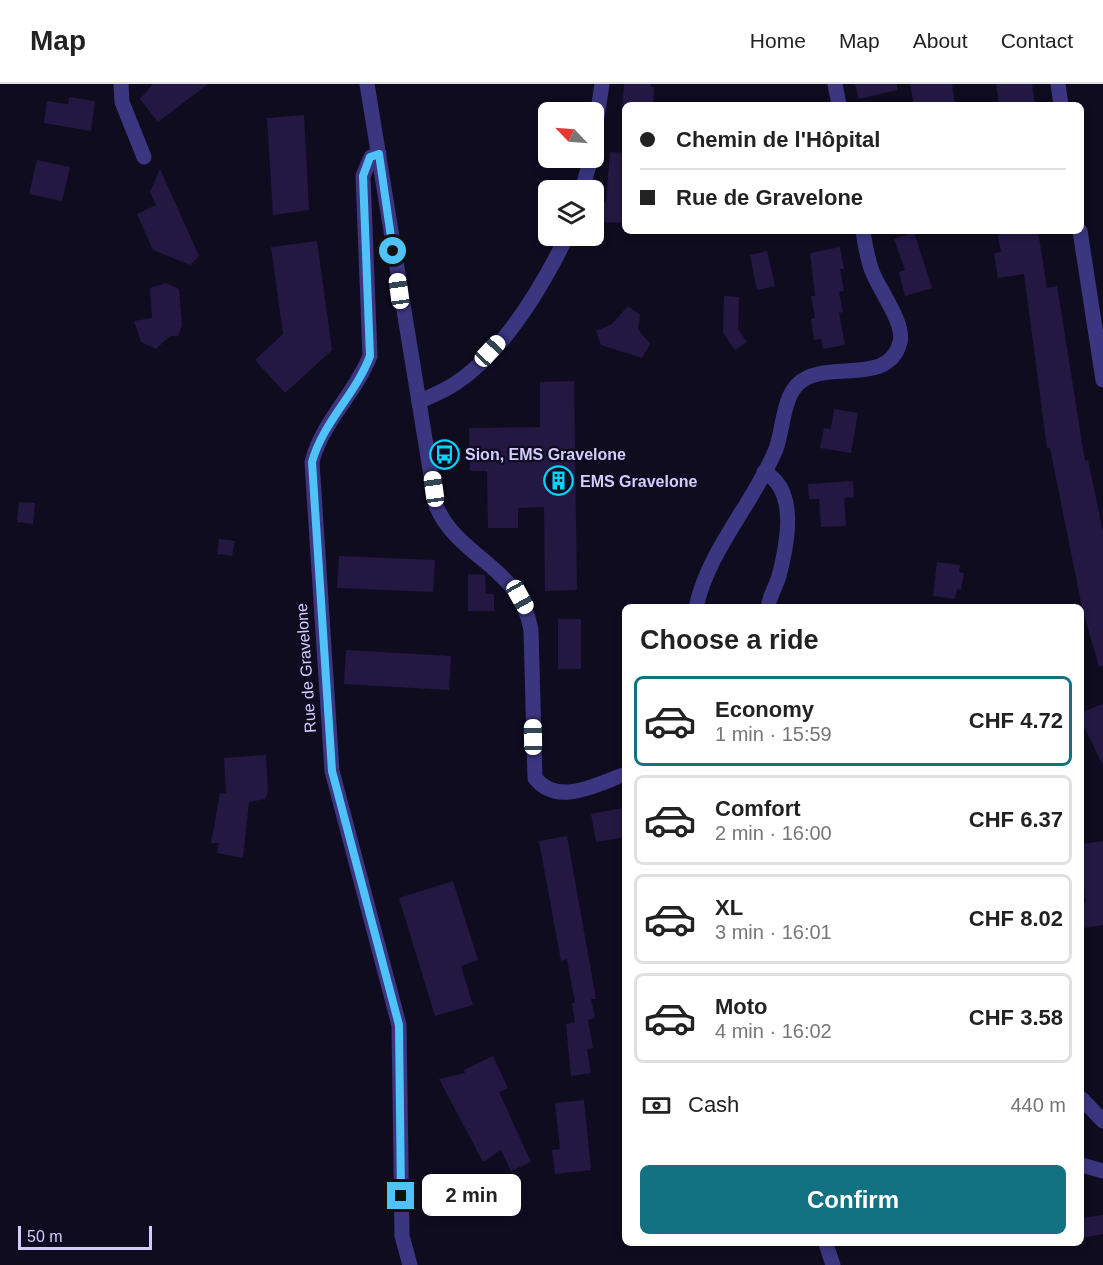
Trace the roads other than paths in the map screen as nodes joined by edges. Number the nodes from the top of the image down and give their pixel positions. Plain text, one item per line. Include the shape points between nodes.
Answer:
1 (122, 84) edge
2 (367, 84) edge
3 (602, 84) edge
4 (835, 84) edge
5 (1058, 84) edge
6 (599, 102) edge
7 (838, 102) edge
8 (1061, 102) edge
9 (379, 154) junction
10 (144, 157) dead end
11 (864, 234) edge
12 (1081, 234) edge
13 (562, 246) edge
14 (1099, 325) edge
15 (1103, 380) edge
16 (419, 402) junction
17 (764, 472) junction
18 (698, 604) edge
19 (769, 604) edge
20 (622, 775) edge
21 (1084, 1101) edge
22 (1103, 1121) edge
23 (1084, 1166) edge
24 (1103, 1172) edge
25 (827, 1246) edge
26 (410, 1265) edge
27 (833, 1265) edge

1 - 10 street via 122,102
2 - 9 street
3 - 6 street
4 - 7 street
5 - 8 street
9 - 16 street
9 - 26 street, Rue de Gravelone via 370,157 363,176 370,356 364,373 322,435 312,462 332,771 399,1025 402,1236
11 - 17 street via 872,271 900,328 900,344 893,357 874,368 819,374 797,385 776,450
12 - 14 street
13 - 16 street via 544,279 499,341 457,382
14 - 15 street
16 - 20 street via 436,506 443,522 497,571 528,609 536,778 544,789 555,793
17 - 18 street via 716,559
17 - 19 street via 775,478 787,499 786,542
21 - 22 street
23 - 24 street
25 - 27 street

